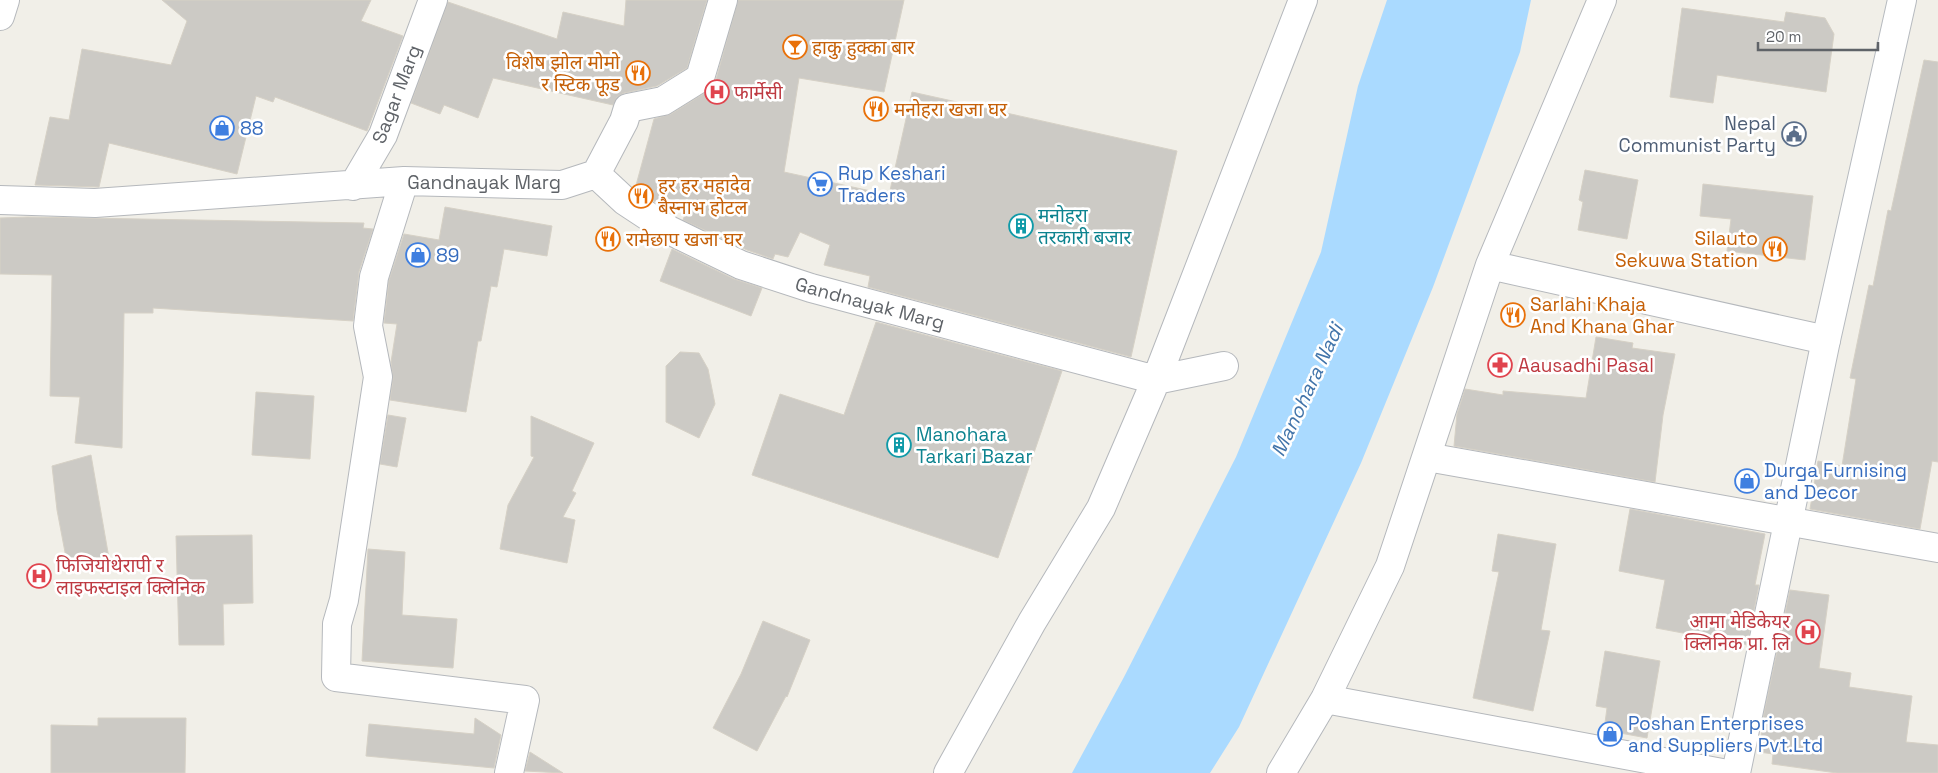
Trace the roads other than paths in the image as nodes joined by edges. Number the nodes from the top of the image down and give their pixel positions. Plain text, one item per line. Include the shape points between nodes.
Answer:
1 (433, 0) edge
2 (723, 0) edge
3 (1302, 0) edge
4 (1602, 0) edge
5 (1902, 0) edge
6 (596, 174) junction
7 (404, 181) junction
8 (353, 186) junction
9 (0, 200) edge
10 (1490, 265) junction
11 (1826, 340) junction
12 (1224, 366) dead end
13 (1156, 380) junction
14 (1428, 457) junction
15 (1788, 523) junction
16 (1938, 548) edge
17 (1325, 698) junction
18 (509, 773) edge
19 (948, 773) edge
20 (1281, 773) edge
21 (1722, 773) edge
22 (1736, 773) edge

1 - 8 street, Sagar Marg via 384,135
2 - 6 street via 700,78 663,101 628,108
3 - 13 street
4 - 10 street
5 - 11 street
6 - 7 street, Gandnayak Marg via 562,185
6 - 13 street, Gandnayak Marg via 625,201 669,230 741,265 811,288
7 - 8 street, Gandnayak Marg
7 - 18 street via 374,277 368,326 378,377 344,600 337,624 336,677 525,700
8 - 9 street, Gandnayak Marg via 95,203
10 - 11 street
10 - 14 street
11 - 15 street
12 - 13 street, Gandnayak Marg
13 - 19 street via 1101,508 1032,622
14 - 15 street
14 - 17 street via 1390,566
15 - 16 street
15 - 22 street
17 - 20 street
17 - 21 street

